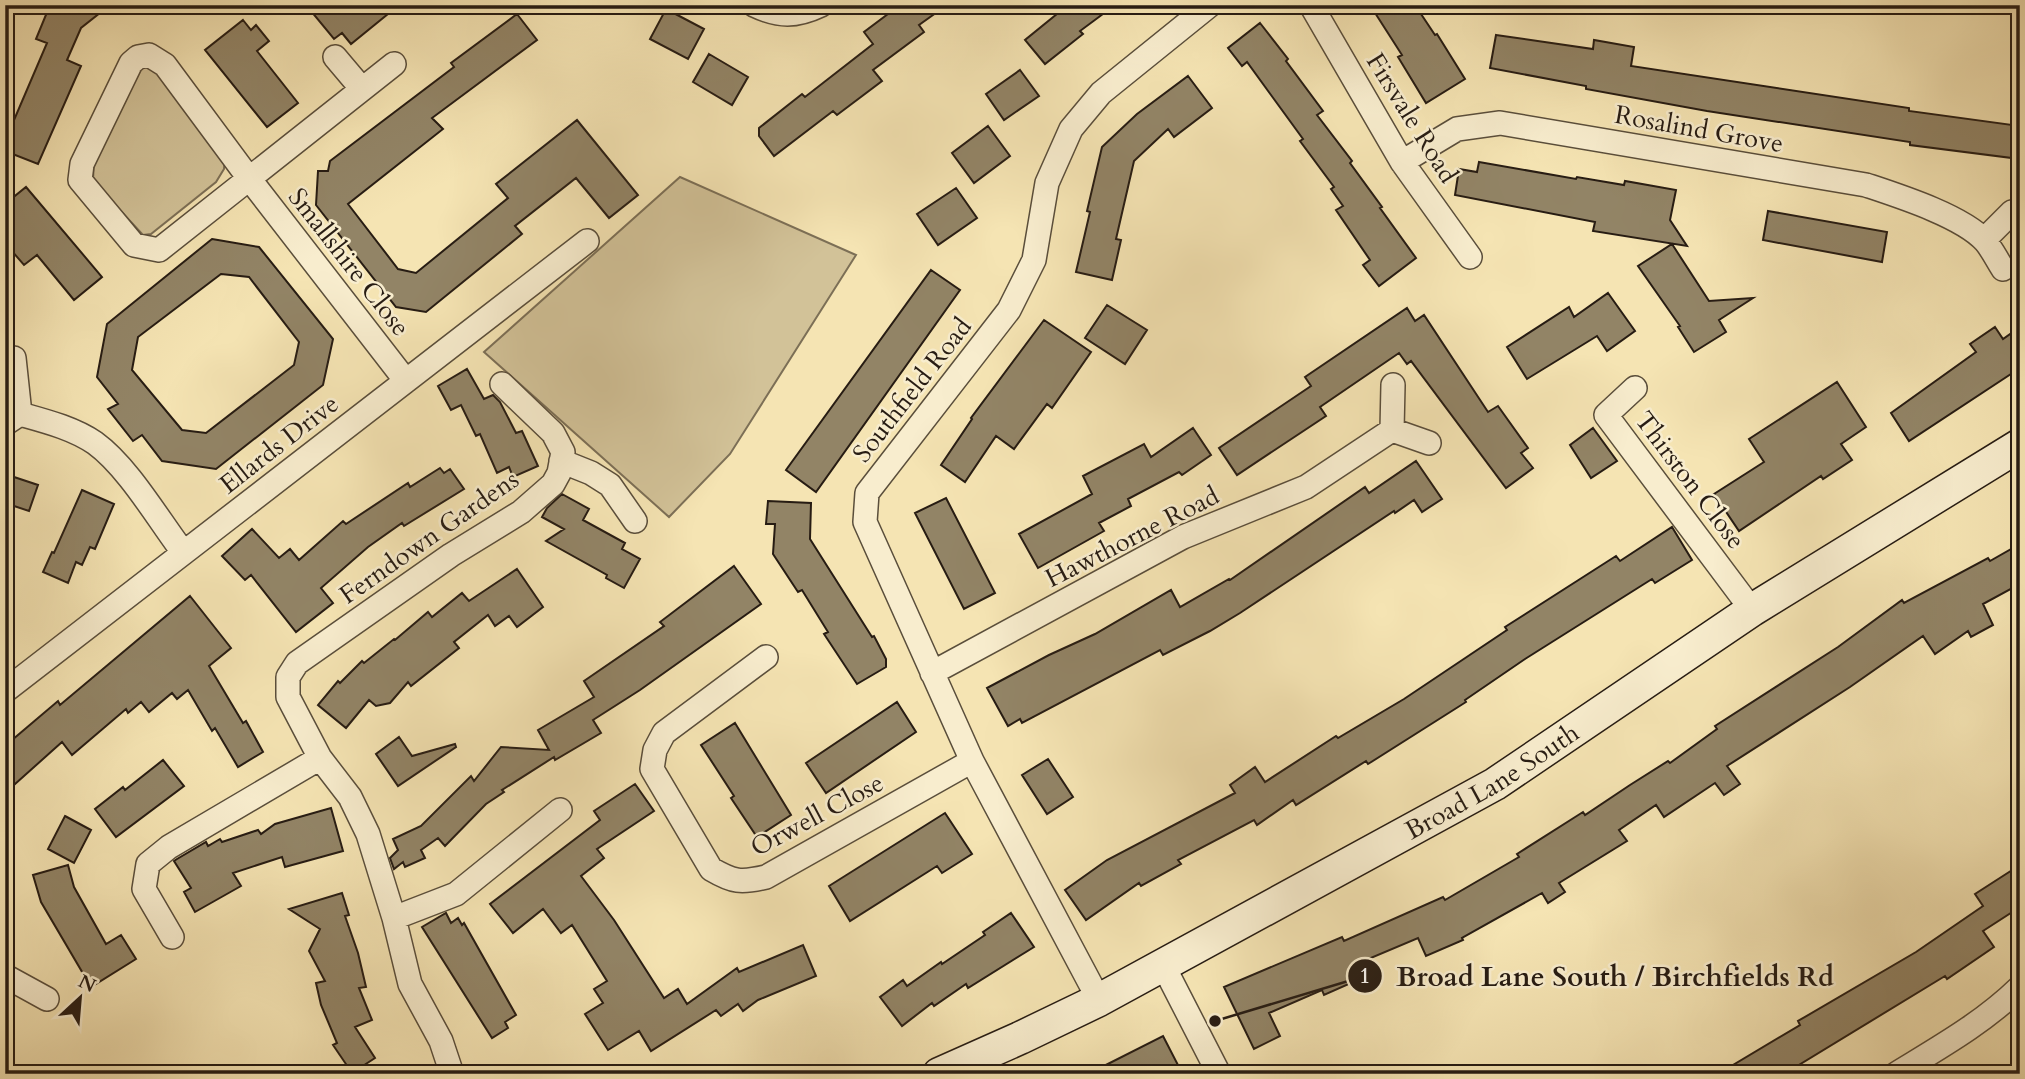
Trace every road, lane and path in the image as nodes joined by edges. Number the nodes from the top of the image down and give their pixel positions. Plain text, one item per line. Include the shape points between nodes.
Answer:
1 (754, 5) edge
2 (821, 5) edge
3 (1210, 5) edge
4 (1311, 5) edge
5 (335, 57) dead end
6 (394, 64) dead end
7 (362, 89) junction
8 (1402, 163) junction
9 (248, 177) junction
10 (2012, 212) dead end
11 (1984, 240) junction
12 (587, 241) dead end
13 (1470, 257) dead end
14 (2003, 269) dead end
15 (14, 358) dead end
16 (406, 381) junction
17 (502, 384) dead end
18 (1393, 385) dead end
19 (1635, 388) dead end
20 (13, 419) edge
21 (1392, 430) junction
22 (1429, 443) dead end
23 (2020, 444) edge
24 (562, 461) junction
25 (635, 522) dead end
26 (183, 552) junction
27 (1752, 610) junction
28 (766, 657) dead end
29 (932, 673) junction
30 (5, 691) edge
31 (320, 758) junction
32 (972, 761) junction
33 (560, 810) dead end
34 (394, 918) junction
35 (172, 937) dead end
36 (1162, 964) junction
37 (5, 976) edge
38 (2020, 987) edge
39 (47, 999) dead end
40 (1099, 1000) junction
41 (452, 1074) edge
42 (939, 1074) edge
43 (1219, 1074) edge
44 (1896, 1074) edge

1 - 2 street via 773,14 793,15
3 - 29 street, Southfield Road via 1101,93 1072,129 1047,183 1034,260 1009,310 867,493 865,522
4 - 8 street, Firsvale Road
5 - 7 street
6 - 7 street, Smallshire Close
7 - 9 street, Smallshire Close
8 - 11 street, Rosalind Grove via 1457,129 1500,123 1867,185 1955,220
8 - 13 street, Firsvale Road
9 - 9 street, Smallshire Close via 159,250 134,245 80,180 82,163 131,63 149,55 165,65
9 - 16 street, Smallshire Close
10 - 11 street
11 - 14 street, Rosalind Grove
12 - 16 street, Ellards Drive
15 - 20 street
16 - 26 street, Ellards Drive
17 - 24 street via 552,433 563,452
18 - 21 street
19 - 27 street, Thirston Close via 1606,415
20 - 26 street via 66,428 95,443 120,467
21 - 22 street
21 - 29 street, Hawthorne Road via 1306,487 1183,537
23 - 27 street, Broad Lane South
24 - 25 street via 610,485
24 - 31 street, Ferndown Gardens via 553,484 521,512 297,663 288,677 288,697
26 - 30 street, Ellards Drive
27 - 36 street, Broad Lane South via 1495,784
28 - 32 street, Orwell Close via 664,733 652,769 711,869 727,878 745,882 766,877
29 - 32 street, Southfield Road
31 - 34 street via 350,797 368,834
31 - 35 street via 148,864 144,889
32 - 40 street, Southfield Road
33 - 34 street via 456,894
34 - 41 street via 410,984 441,1041
36 - 40 street, Broad Lane South
36 - 43 street
37 - 39 street
38 - 44 street via 1969,1030
40 - 42 street, Broad Lane South

